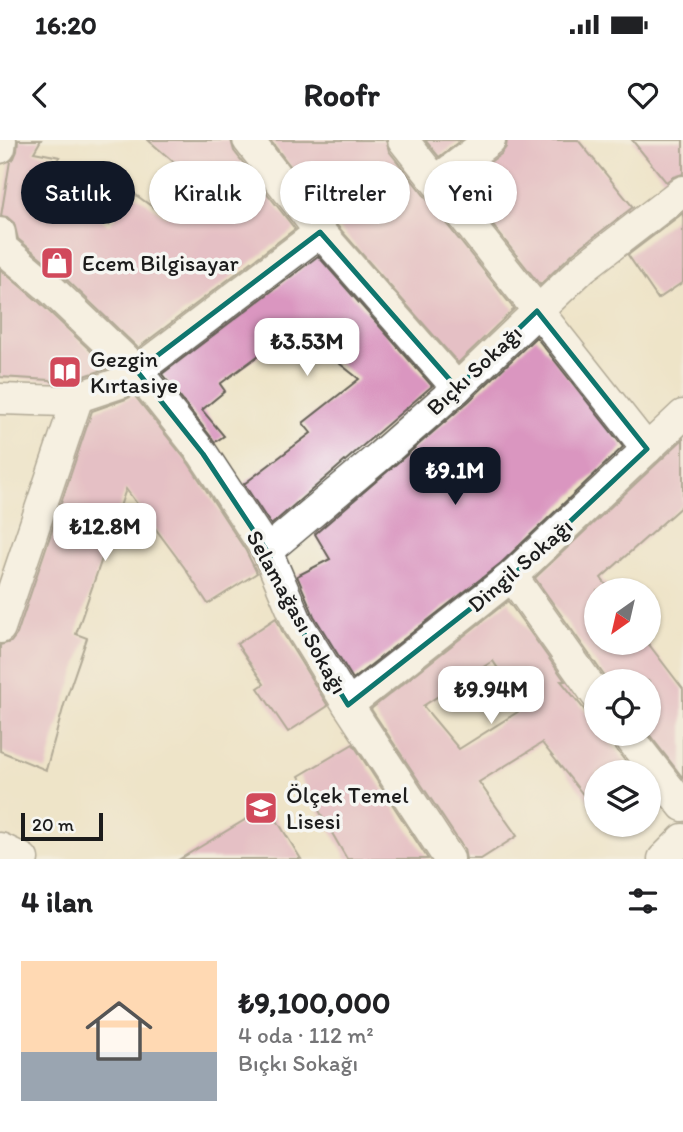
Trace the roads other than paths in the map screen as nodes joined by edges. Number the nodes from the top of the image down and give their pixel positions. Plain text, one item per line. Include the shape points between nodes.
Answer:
1 (1, 140) edge
2 (248, 140) edge
3 (403, 140) edge
4 (490, 140) edge
5 (0, 148) edge
6 (462, 161) edge
7 (424, 166) edge
8 (683, 191) edge
9 (469, 224) edge
10 (320, 232) junction
11 (0, 233) edge
12 (537, 311) junction
13 (137, 371) junction
14 (457, 388) junction
15 (78, 397) junction
16 (0, 399) edge
17 (683, 415) edge
18 (647, 449) junction
19 (267, 551) junction
20 (512, 576) junction
21 (0, 628) edge
22 (584, 678) edge
23 (348, 705) junction
24 (636, 746) edge
25 (683, 806) edge
26 (683, 839) edge
27 (0, 848) edge
28 (23, 859) edge
29 (449, 859) edge
30 (663, 859) edge

1 - 5 street
2 - 10 street
3 - 7 street
4 - 6 street
8 - 12 street, Bıçkı Sokağı via 584,267
9 - 12 street
10 - 13 street
10 - 14 street
11 - 13 street, Selamağası Sokağı via 2,248
12 - 14 street, Bıçkı Sokağı
12 - 18 street
13 - 15 street via 120,383
13 - 19 street, Selamağası Sokağı via 203,454
14 - 19 street, Bıçkı Sokağı
15 - 16 street via 66,401
15 - 21 street
17 - 18 street, Dingil Sokağı
18 - 20 street, Dingil Sokağı
19 - 23 street, Selamağası Sokağı via 298,624
20 - 22 street
20 - 23 street, Dingil Sokağı
23 - 29 street, Selamağası Sokağı
24 - 25 street
26 - 30 street
27 - 28 street

